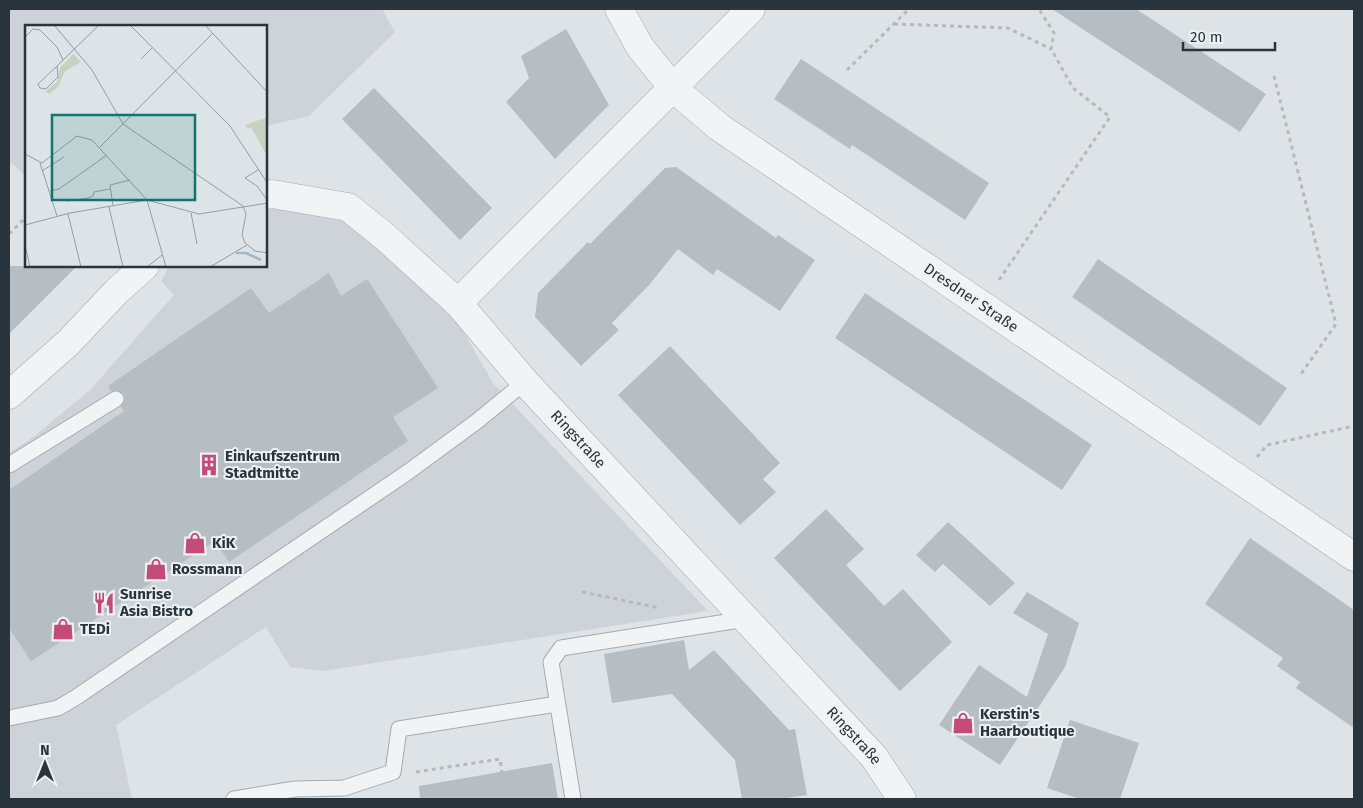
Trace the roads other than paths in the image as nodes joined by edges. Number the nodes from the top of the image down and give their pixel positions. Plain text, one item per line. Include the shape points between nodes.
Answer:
1 (619, 9) edge
2 (751, 9) edge
3 (673, 88) junction
4 (268, 192) edge
5 (143, 268) edge
6 (458, 303) junction
7 (525, 382) junction
8 (9, 395) edge
9 (116, 399) dead end
10 (9, 465) edge
11 (1354, 557) edge
12 (746, 619) junction
13 (557, 704) junction
14 (9, 718) edge
15 (345, 793) edge
16 (234, 799) edge
17 (573, 799) edge
18 (902, 799) edge

1 - 3 street, Dresdner Straße via 640,47
2 - 3 street
3 - 6 street
3 - 11 street, Dresdner Straße via 719,127
4 - 6 street, Ringstraße via 348,207
5 - 8 street
6 - 7 street, Ringstraße
7 - 12 street, Ringstraße
7 - 14 lane via 408,472 75,698 58,708
9 - 10 lane
12 - 13 lane via 561,648 552,662
12 - 18 street, Ringstraße via 874,757
13 - 15 lane via 399,729 393,772
13 - 17 lane
15 - 16 lane via 295,789

